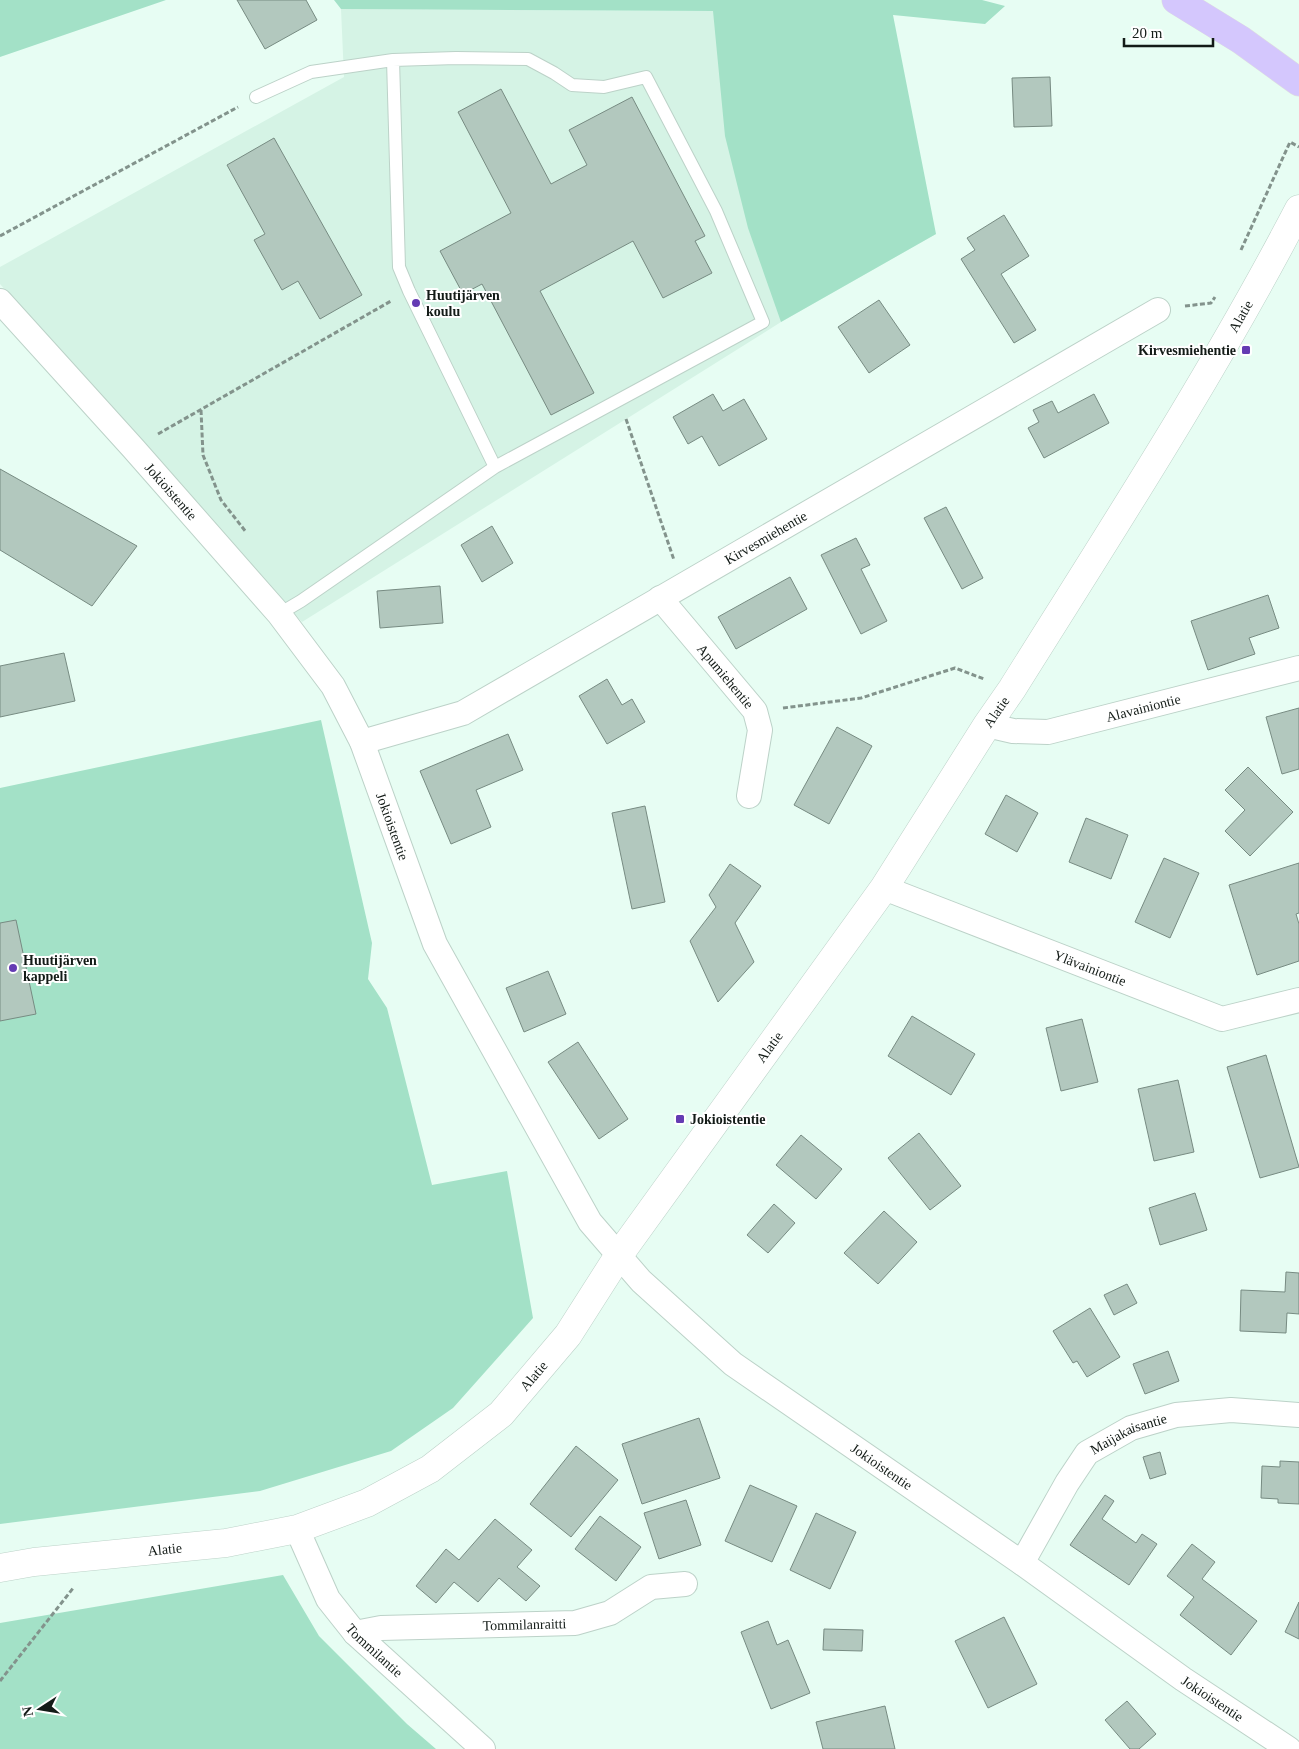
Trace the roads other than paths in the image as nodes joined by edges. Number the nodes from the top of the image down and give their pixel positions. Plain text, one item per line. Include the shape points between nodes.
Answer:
1 (1176, 0) edge
2 (393, 60) junction
3 (1299, 82) edge
4 (256, 97) road end
5 (1299, 209) edge
6 (0, 301) edge
7 (1158, 310) road end
8 (495, 467) junction
9 (660, 598) junction
10 (279, 614) junction
11 (1299, 668) edge
12 (987, 725) junction
13 (362, 742) junction
14 (749, 796) dead end
15 (884, 888) junction
16 (1299, 1000) edge
17 (619, 1255) junction
18 (1299, 1415) edge
19 (297, 1529) junction
20 (1022, 1563) junction
21 (0, 1568) edge
22 (685, 1584) dead end
23 (355, 1633) junction
24 (483, 1749) edge
25 (1289, 1749) edge

1 - 3 main road via 1242,40
2 - 4 lane via 311,72
2 - 8 lane via 399,267
2 - 8 lane via 528,59 572,85 604,87 646,76 716,211 763,322
5 - 12 street, Alatie via 1264,276 1165,444
6 - 10 street, Jokioistentie
7 - 9 street, Kirvesmiehentie
8 - 10 lane
9 - 13 street, Kirvesmiehentie via 462,713
9 - 14 street, Apumiehentie via 756,711 760,730
10 - 13 street, Jokioistentie via 333,686
11 - 12 street, Alavainiontie via 1048,732 1013,731
12 - 15 street, Alatie
13 - 17 street, Jokioistentie via 435,944 590,1222
15 - 16 street, Ylävainiontie via 1222,1020
15 - 17 street, Alatie
17 - 19 street, Alatie via 568,1335 501,1414 430,1468 367,1503
17 - 20 street, Jokioistentie via 641,1281 732,1364
18 - 20 street, Maijakaisantie via 1231,1410 1176,1415 1131,1428 1087,1453
19 - 21 street, Alatie via 226,1543
19 - 23 street, Tommilantie via 328,1599
20 - 25 street, Jokioistentie via 1183,1679
22 - 23 street, Tommilanraitti via 651,1587 610,1613 575,1624 382,1628
23 - 24 street, Tommilantie

